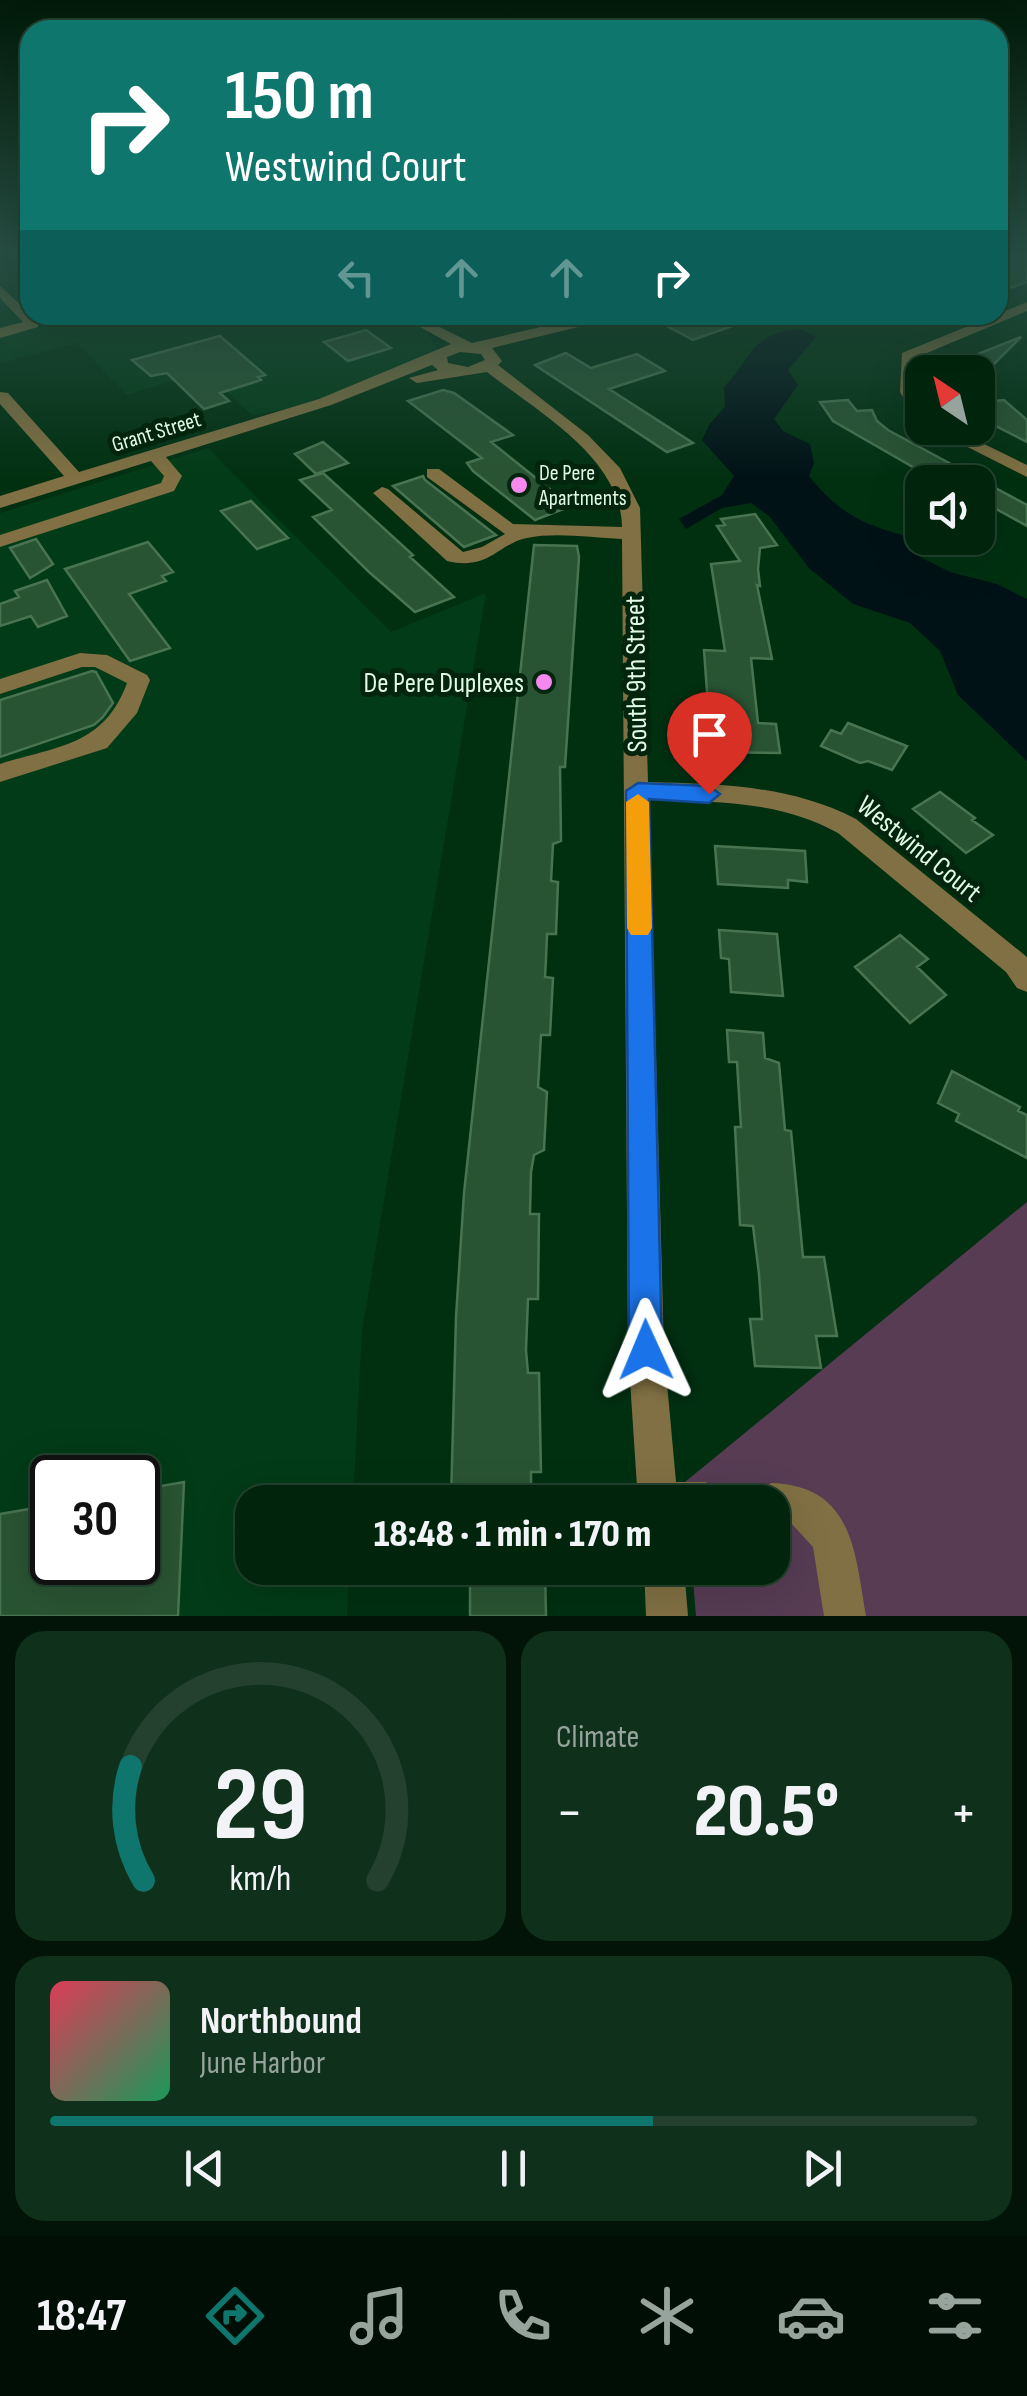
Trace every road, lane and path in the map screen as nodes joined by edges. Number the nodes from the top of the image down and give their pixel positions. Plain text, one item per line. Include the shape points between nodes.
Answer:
1 (417, 327) edge
2 (429, 327) edge
3 (555, 327) edge
4 (574, 327) edge
5 (972, 327) edge
6 (471, 346) junction
7 (909, 355) edge
8 (438, 356) junction
9 (491, 363) junction
10 (461, 372) junction
11 (2, 396) edge
12 (325, 402) junction
13 (552, 418) junction
14 (974, 445) edge
15 (154, 455) junction
16 (1027, 472) edge
17 (433, 473) dead end
18 (82, 477) junction
19 (382, 493) dead end
20 (0, 502) edge
21 (112, 506) junction
22 (521, 532) junction
23 (632, 533) junction
24 (0, 542) edge
25 (0, 687) edge
26 (0, 774) edge
27 (638, 791) junction
28 (1027, 980) edge
29 (657, 1485) edge
30 (790, 1504) edge
31 (665, 1585) edge
32 (667, 1616) edge
33 (845, 1616) edge

1 - 8 street
2 - 6 street
3 - 6 street, Grant Street
4 - 9 street, Grant Street
5 - 7 street
6 - 8 street, Grant Street
6 - 9 street via 490,352
8 - 10 street via 440,365
8 - 12 street, Grant Street
9 - 10 street, Grant Street
9 - 13 street, South 9th Street
10 - 12 street, Grant Street
10 - 13 street, South 9th Street
11 - 18 street
12 - 15 street, Grant Street
13 - 23 street, South 9th Street via 614,472 631,508
14 - 16 street
15 - 18 street, Grant Street
15 - 21 street via 173,476 168,487
17 - 22 street via 506,528
18 - 20 street, Grant Street
18 - 21 street
19 - 22 street via 454,557 466,560
21 - 24 street
22 - 23 street
23 - 27 street, South 9th Street
25 - 26 street via 80,660 99,660 139,680 129,708 99,742
27 - 28 street, Westwind Court via 781,798 818,807 1016,964
27 - 29 street, South 9th Street via 646,1350
30 - 33 street via 800,1504 832,1538
31 - 32 street

